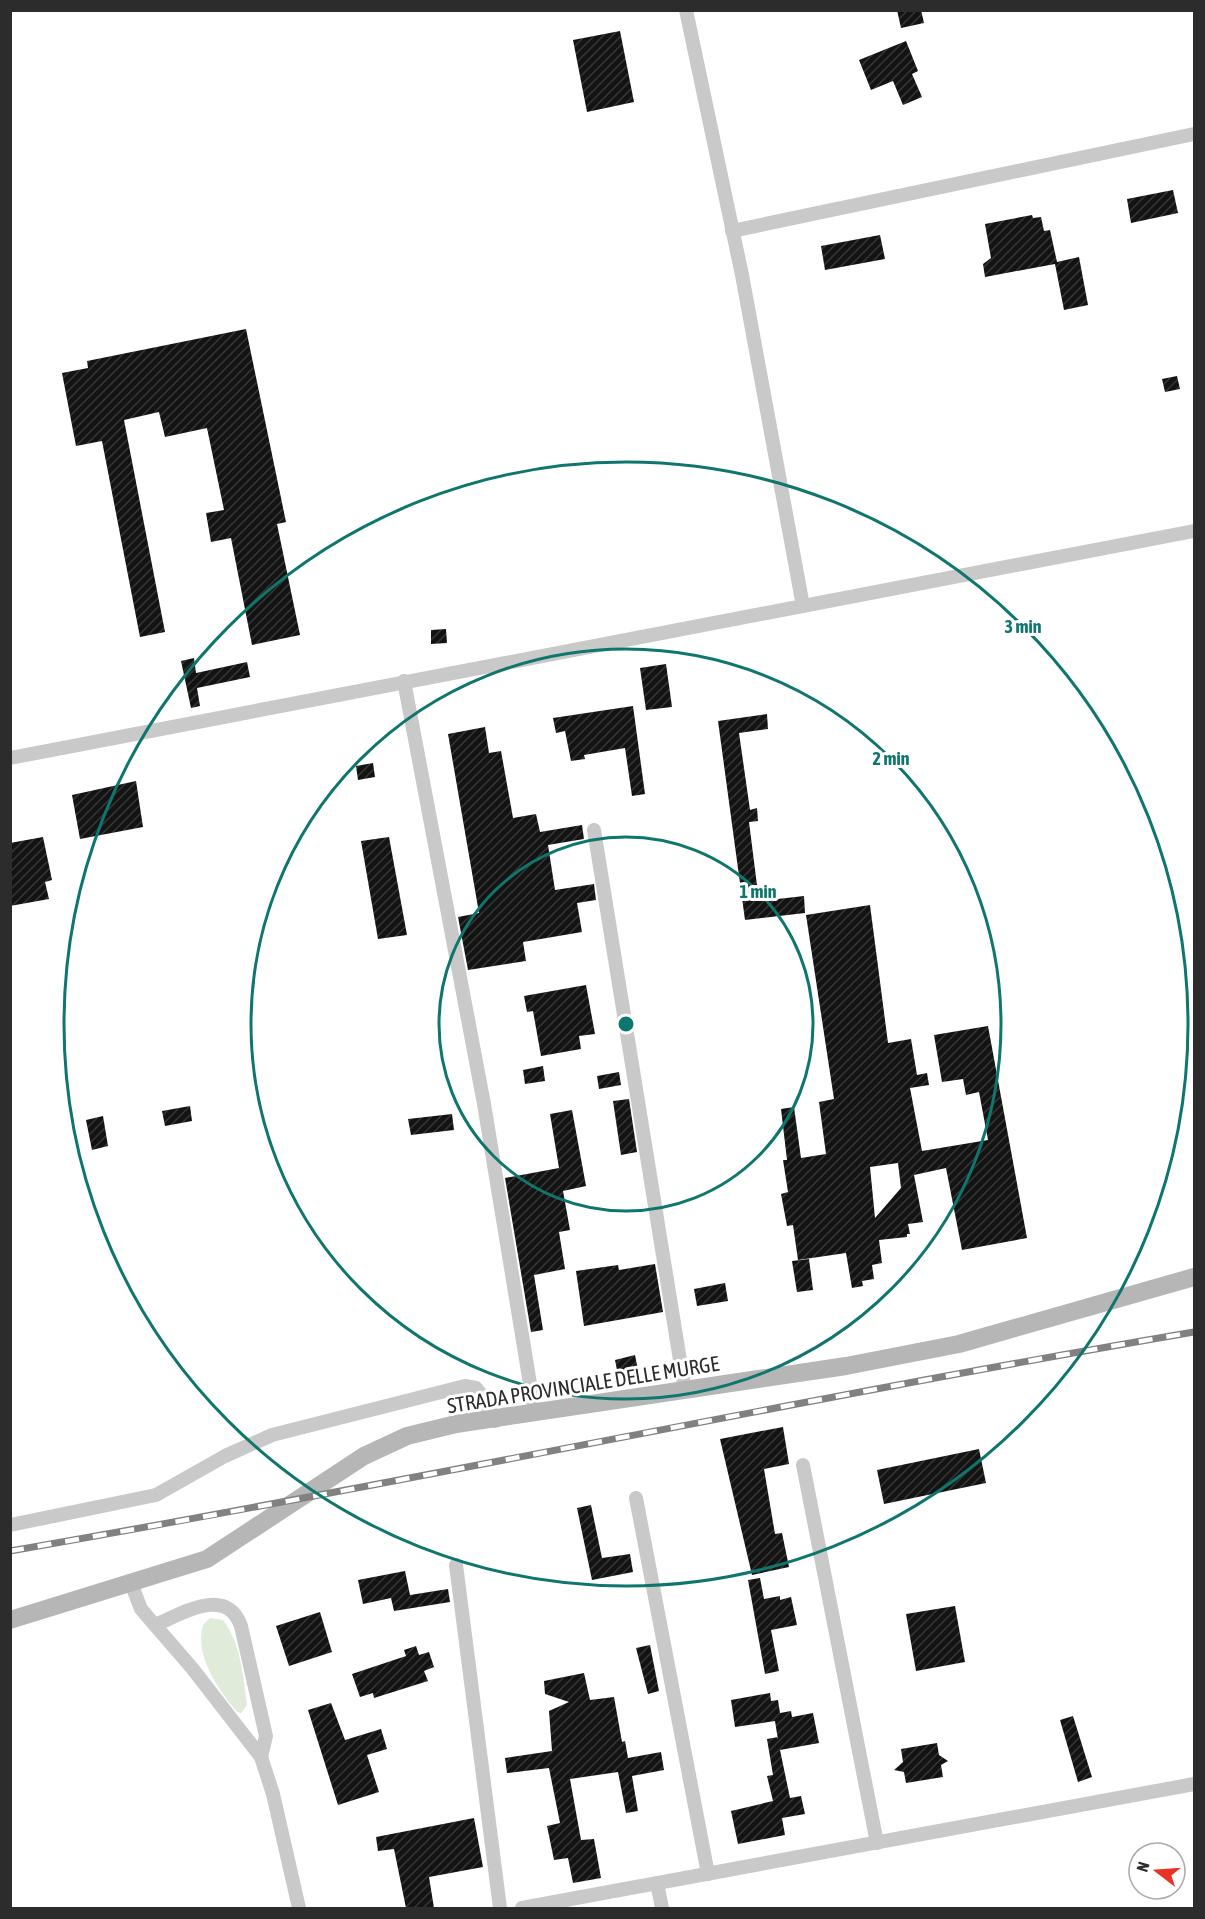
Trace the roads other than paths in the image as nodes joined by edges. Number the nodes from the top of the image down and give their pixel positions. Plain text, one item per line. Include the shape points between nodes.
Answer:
1 (686, 10) edge
2 (1194, 134) edge
3 (732, 231) junction
4 (1194, 531) edge
5 (803, 606) junction
6 (404, 681) junction
7 (10, 758) edge
8 (594, 830) dead end
9 (1194, 1277) edge
10 (685, 1391) junction
11 (535, 1414) junction
12 (495, 1421) junction
13 (803, 1465) dead end
14 (636, 1498) dead end
15 (10, 1526) edge
16 (456, 1565) dead end
17 (131, 1583) junction
18 (10, 1620) edge
19 (155, 1625) junction
20 (261, 1757) junction
21 (1194, 1784) edge
22 (877, 1843) junction
23 (708, 1874) junction
24 (657, 1883) junction
25 (299, 1908) edge
26 (500, 1908) edge
27 (527, 1908) edge
28 (662, 1908) edge

1 - 3 street
2 - 3 street
3 - 5 street
4 - 5 street
5 - 6 street
6 - 7 street
6 - 11 street via 484,1104
8 - 10 street
9 - 10 main road, STRADA PROVINCIALE DELLE MURGE via 959,1344
10 - 11 main road, STRADA PROVINCIALE DELLE MURGE
11 - 12 main road, STRADA PROVINCIALE DELLE MURGE
12 - 15 street via 476,1388 465,1386 272,1435 156,1495
12 - 17 main road, STRADA PROVINCIALE DELLE MURGE via 456,1424 407,1436 364,1456 207,1559
13 - 22 street
14 - 23 street
16 - 26 street
17 - 18 main road, STRADA PROVINCIALE DELLE MURGE
17 - 19 street via 141,1609
19 - 20 street
19 - 20 street via 212,1603 235,1614 266,1736
20 - 25 street
21 - 22 street
22 - 23 street
23 - 24 street
24 - 27 street
24 - 28 street

